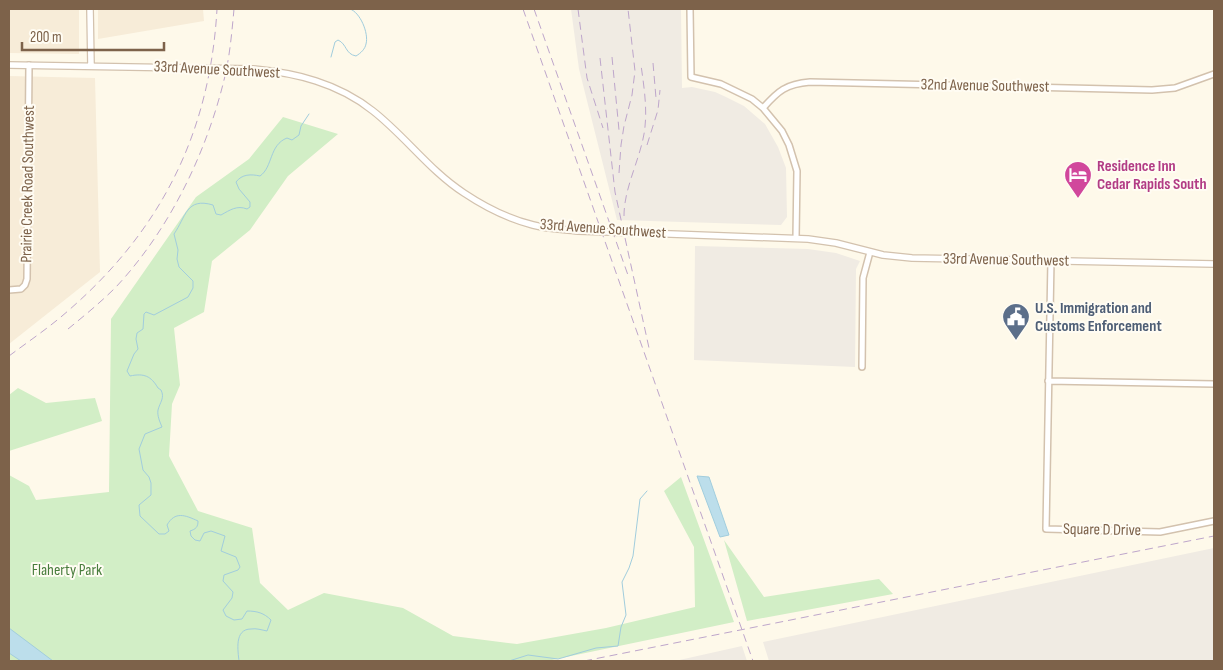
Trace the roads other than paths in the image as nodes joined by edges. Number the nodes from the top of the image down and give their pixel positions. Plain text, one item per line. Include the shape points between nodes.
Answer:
1 (90, 9) edge
2 (690, 9) edge
3 (9, 65) edge
4 (29, 65) junction
5 (91, 66) junction
6 (1214, 74) edge
7 (763, 108) junction
8 (796, 238) junction
9 (870, 252) junction
10 (1051, 260) junction
11 (1214, 264) edge
12 (9, 290) edge
13 (862, 367) dead end
14 (1048, 381) junction
15 (1214, 384) edge
16 (1214, 521) edge

1 - 5 street
2 - 7 street via 691,77 738,91
3 - 4 street, 33rd Avenue Southwest
4 - 5 street, 33rd Avenue Southwest
4 - 12 street, Prairie Creek Road Southwest via 27,279 21,289
5 - 8 street, 33rd Avenue Southwest, bridge via 253,69 293,74 335,88 374,112 449,182 481,204 534,225 578,231
6 - 7 street, 32nd Avenue Southwest via 1175,88 1152,90 810,82 787,86
7 - 8 street via 782,131 796,168
8 - 9 street, 33rd Avenue Southwest via 828,241
9 - 10 street, 33rd Avenue Southwest via 912,258
9 - 13 street via 864,278
10 - 11 street, 33rd Avenue Southwest
10 - 14 street, Square D Drive
14 - 15 street
14 - 16 street, Square D Drive via 1046,529 1160,532

